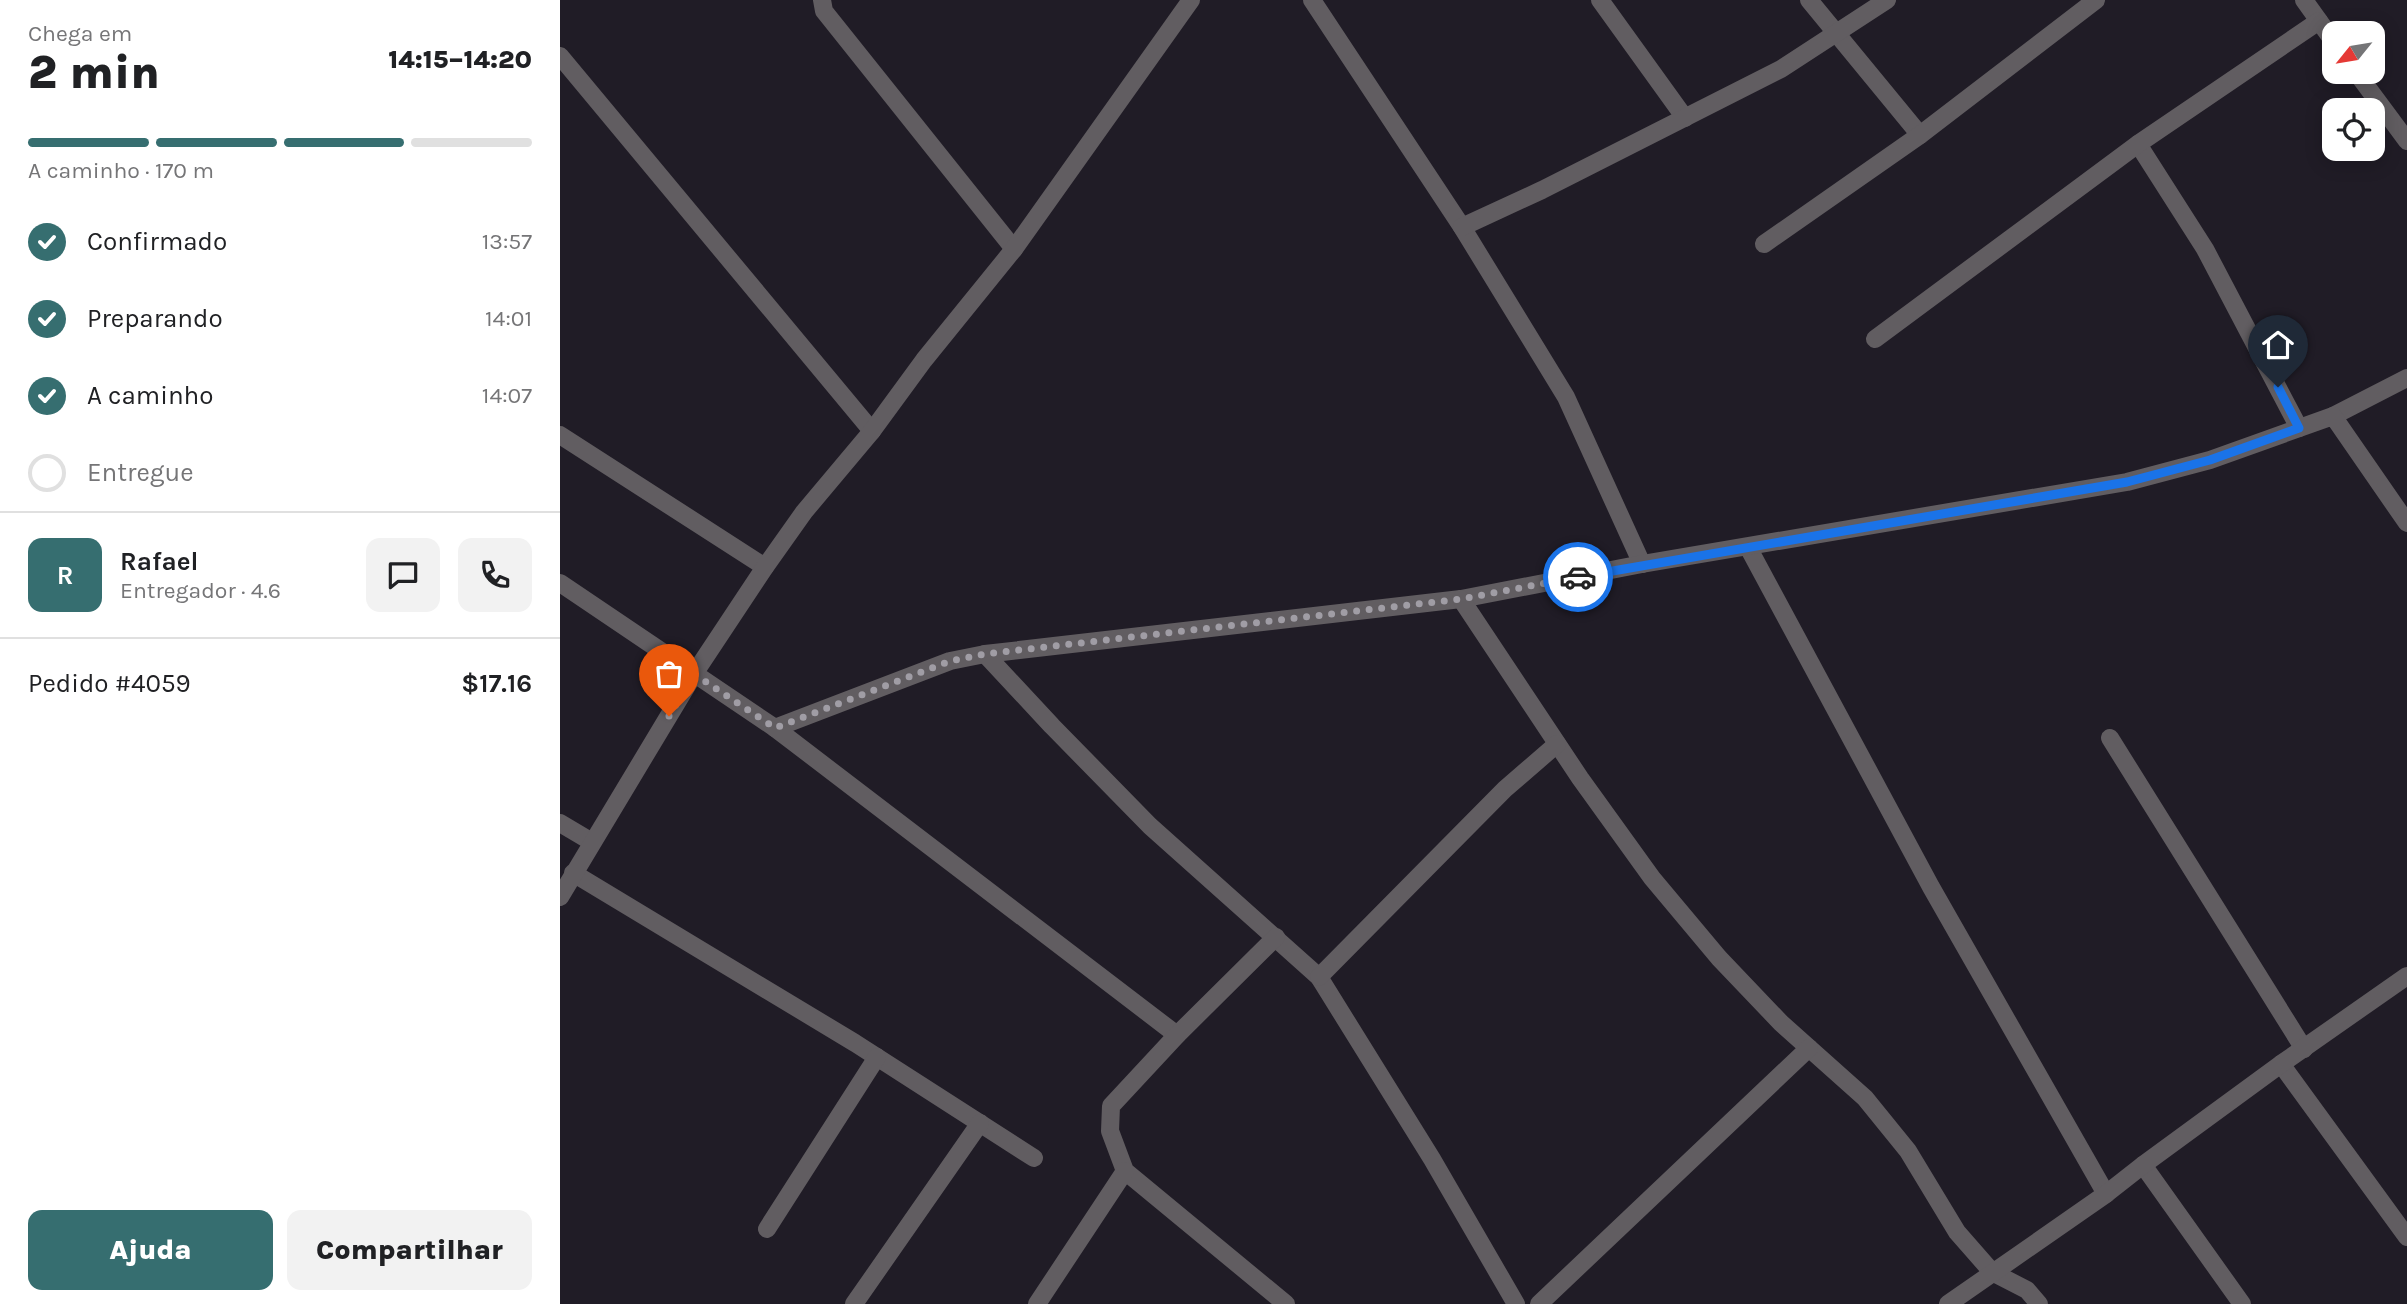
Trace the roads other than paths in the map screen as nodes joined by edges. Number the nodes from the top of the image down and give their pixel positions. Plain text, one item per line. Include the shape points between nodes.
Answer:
1 (822, 0) edge
2 (1191, 0) edge
3 (1312, 0) edge
4 (1600, 0) edge
5 (1809, 0) edge
6 (1887, 0) edge
7 (2096, 0) edge
8 (2304, 0) edge
9 (2319, 21) junction
10 (2322, 25) edge
11 (1837, 34) junction
12 (560, 57) edge
13 (2365, 84) edge
14 (1685, 118) junction
15 (1920, 135) junction
16 (2407, 141) edge
17 (2138, 144) junction
18 (1462, 228) junction
19 (1764, 244) dead end
20 (1014, 249) junction
21 (1875, 339) dead end
22 (2407, 378) edge
23 (2333, 416) junction
24 (2299, 428) junction
25 (872, 431) junction
26 (560, 435) edge
27 (2407, 523) edge
28 (1748, 547) junction
29 (1642, 564) junction
30 (765, 567) junction
31 (560, 583) edge
32 (1461, 599) junction
33 (985, 654) junction
34 (694, 674) junction
35 (775, 728) junction
36 (2110, 737) dead end
37 (1557, 744) junction
38 (560, 823) edge
39 (592, 842) junction
40 (573, 873) junction
41 (560, 897) edge
42 (1276, 937) junction
43 (2407, 976) edge
44 (1319, 977) junction
45 (1177, 1035) junction
46 (1809, 1048) junction
47 (2304, 1049) junction
48 (877, 1057) junction
49 (2281, 1064) junction
50 (980, 1123) junction
51 (1034, 1158) dead end
52 (2143, 1165) junction
53 (1125, 1171) junction
54 (2106, 1194) junction
55 (767, 1229) dead end
56 (2407, 1237) edge
57 (1992, 1272) junction
58 (854, 1304) edge
59 (1037, 1304) edge
60 (1286, 1304) edge
61 (1516, 1304) edge
62 (1539, 1304) edge
63 (1948, 1304) edge
64 (2039, 1304) edge
65 (2242, 1304) edge

1 - 20 street via 824,11
2 - 20 street
3 - 18 street
4 - 14 street
5 - 11 street
6 - 11 street
7 - 15 street
8 - 9 street
9 - 10 street
9 - 17 street
11 - 14 street via 1781,69
11 - 15 street
12 - 25 street
13 - 16 street
14 - 18 street
15 - 19 street
17 - 21 street
17 - 24 street via 2206,249
18 - 29 street via 1566,397
20 - 25 street
22 - 23 street
23 - 24 street
23 - 27 street
24 - 28 street via 2210,460 2127,482
25 - 30 street
26 - 30 street
28 - 29 street
28 - 54 street via 1930,887
29 - 32 street
30 - 34 street
31 - 34 street
32 - 33 street
32 - 37 street
33 - 35 street via 950,661
33 - 42 street via 1150,826
34 - 35 street
34 - 39 street
35 - 45 street
36 - 47 street
37 - 44 street via 1505,789
37 - 46 street via 1669,898 1719,958
38 - 39 street
39 - 40 street
40 - 41 street
40 - 48 street
42 - 44 street
42 - 45 street
43 - 47 street
44 - 61 street
45 - 53 street via 1111,1106 1110,1131
46 - 57 street via 1865,1098 1908,1152 1957,1232
46 - 62 street
47 - 49 street
48 - 50 street
48 - 55 street
49 - 52 street
49 - 56 street
50 - 51 street
50 - 58 street
52 - 54 street
52 - 65 street
53 - 59 street
53 - 60 street
54 - 57 street
57 - 63 street
57 - 64 street via 2027,1290

